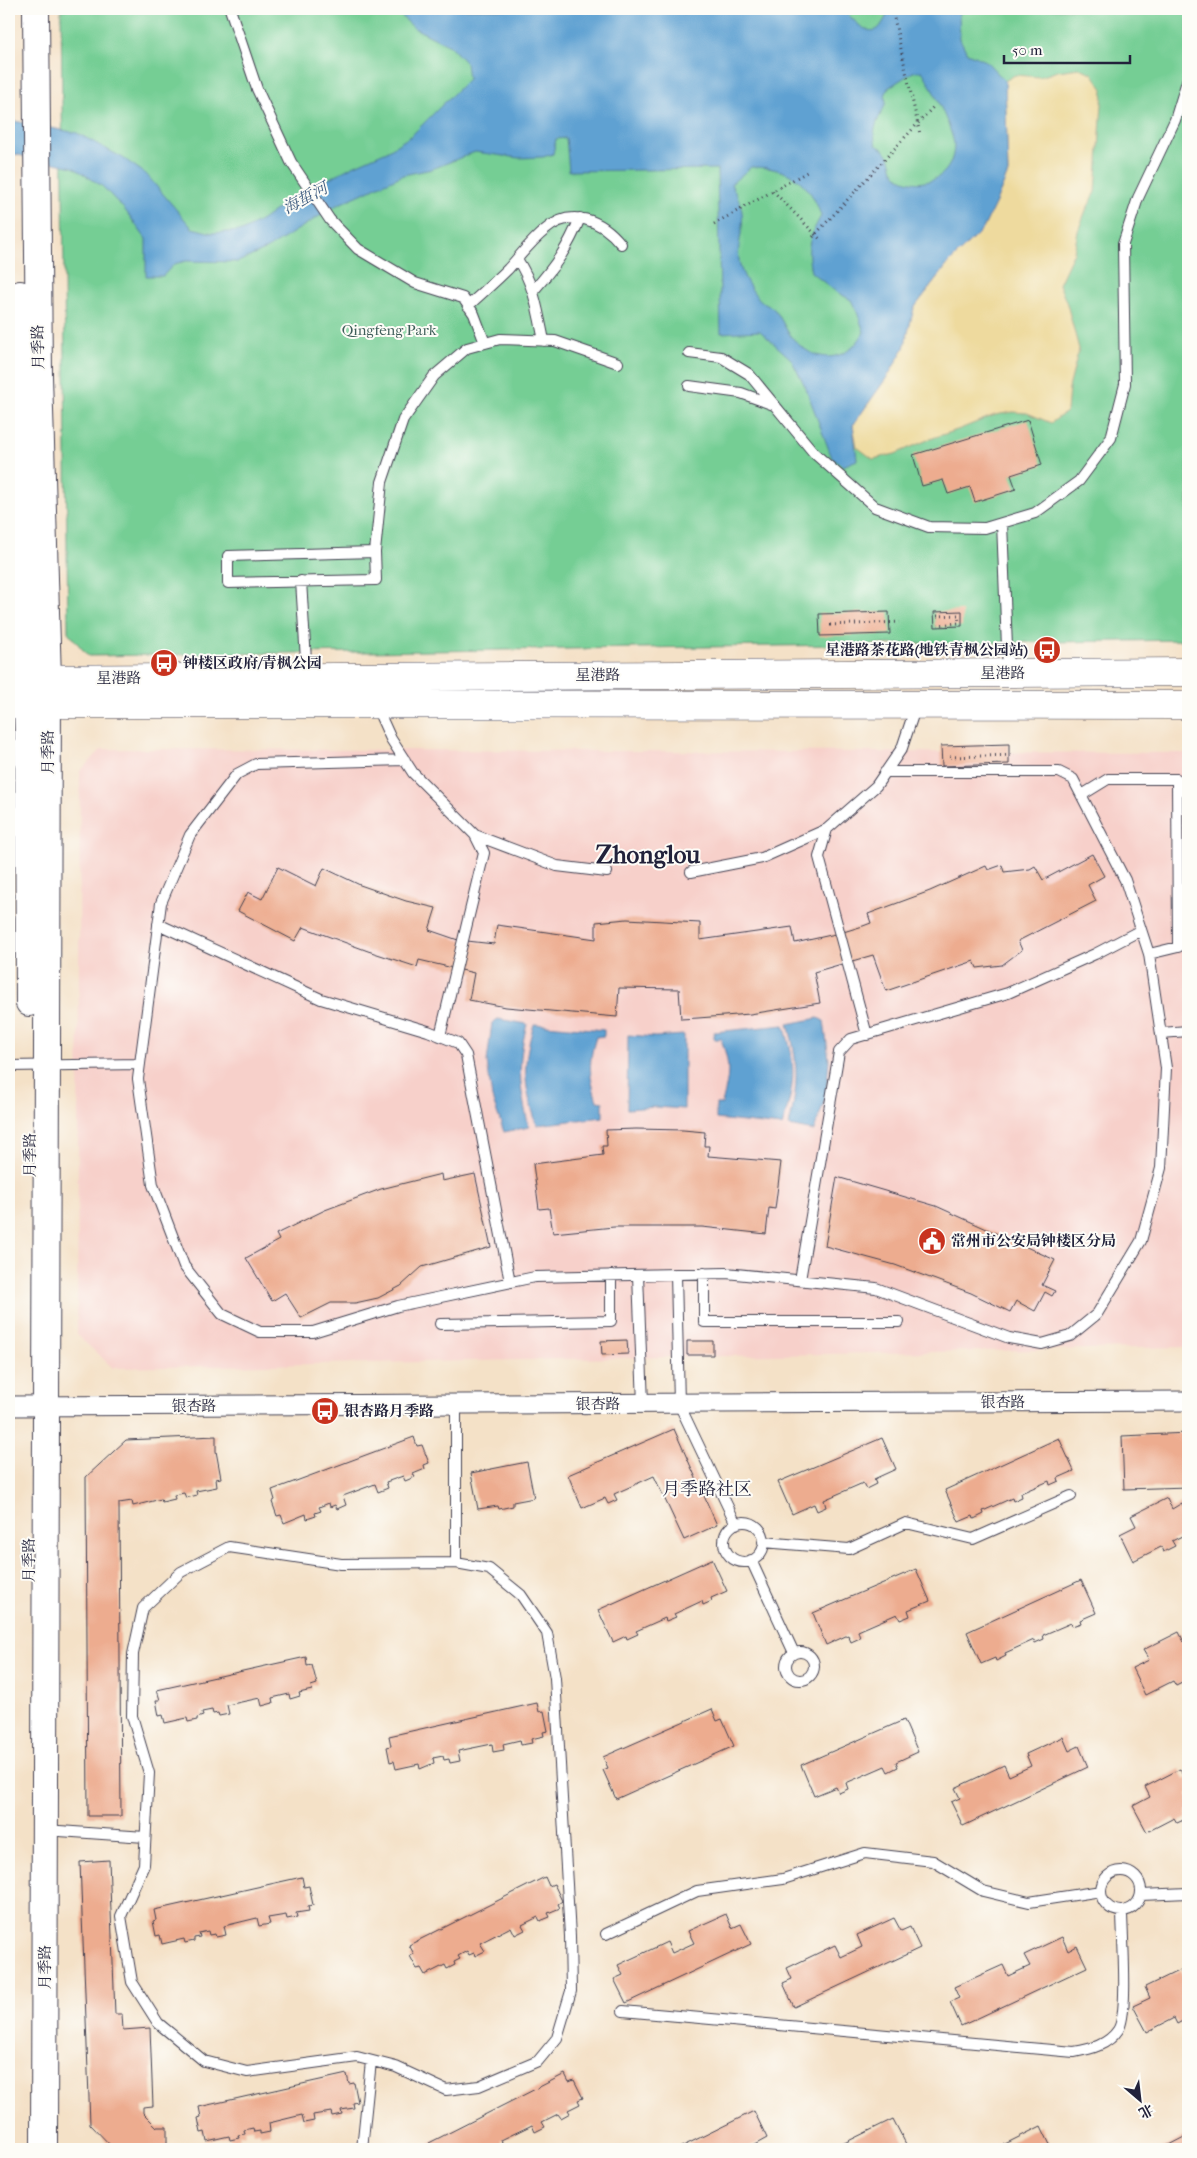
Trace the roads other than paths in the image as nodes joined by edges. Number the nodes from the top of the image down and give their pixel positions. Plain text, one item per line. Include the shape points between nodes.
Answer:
1 (19, 9) edge
2 (36, 9) edge
3 (230, 9) edge
4 (1188, 78) edge
5 (28, 119) junction
6 (28, 162) junction
7 (580, 218) junction
8 (621, 244) dead end
9 (517, 259) junction
10 (534, 290) junction
11 (468, 306) junction
12 (544, 341) junction
13 (486, 343) junction
14 (689, 353) dead end
15 (618, 362) dead end
16 (688, 386) dead end
17 (14, 389) edge
18 (775, 405) junction
19 (1002, 523) junction
20 (376, 552) junction
21 (301, 581) junction
22 (1188, 672) edge
23 (1008, 673) junction
24 (307, 677) junction
25 (28, 692) edge
26 (376, 705) junction
27 (916, 705) junction
28 (1188, 705) edge
29 (405, 760) junction
30 (885, 772) junction
31 (1082, 795) junction
32 (827, 829) junction
33 (475, 835) junction
34 (606, 872) dead end
35 (691, 872) dead end
36 (158, 924) junction
37 (1142, 930) junction
38 (1149, 954) junction
39 (1188, 1031) edge
40 (1161, 1033) junction
41 (867, 1035) junction
42 (440, 1036) junction
43 (140, 1064) junction
44 (28, 1066) edge
45 (704, 1273) junction
46 (676, 1274) junction
47 (611, 1275) junction
48 (638, 1275) junction
49 (800, 1280) junction
50 (510, 1282) junction
51 (899, 1322) dead end
52 (440, 1324) dead end
53 (1188, 1401) edge
54 (643, 1404) junction
55 (679, 1404) junction
56 (456, 1405) junction
57 (29, 1407) edge
58 (1070, 1496) dead end
59 (736, 1524) junction
60 (763, 1542) junction
61 (751, 1560) junction
62 (456, 1564) junction
63 (794, 1653) dead end
64 (45, 1830) junction
65 (145, 1837) junction
66 (1101, 1891) junction
67 (1188, 1893) edge
68 (1141, 1895) junction
69 (1122, 1911) junction
70 (606, 1934) dead end
71 (622, 2011) dead end
72 (371, 2061) junction
73 (26, 2149) edge
74 (44, 2149) edge
75 (362, 2149) edge

1 - 5 street
2 - 5 street
3 - 11 lane via 257,89 291,162 330,220 358,248 415,283 463,298
4 - 19 lane via 1176,120 1138,198 1123,244 1125,384 1111,438 1079,481 1036,513
5 - 6 street
6 - 17 street, 月季路
6 - 25 street, 月季路 via 39,376
7 - 8 lane via 587,218 610,230
7 - 9 lane via 568,218 546,229
7 - 10 lane via 557,263
9 - 10 lane
9 - 11 lane
10 - 12 lane
11 - 13 lane
12 - 13 lane via 500,339
12 - 15 lane via 555,341
13 - 20 lane via 467,348 434,376 403,420 382,482
14 - 18 lane via 721,357 749,374
16 - 18 lane via 740,393
17 - 25 street, 月季路
18 - 19 lane via 814,453 875,507 929,527 985,528
19 - 23 lane
20 - 21 lane via 376,580
20 - 21 lane via 228,556 228,583
21 - 24 lane
22 - 23 main road, 星港路
23 - 24 main road, 星港路
24 - 25 main road, 星港路
25 - 26 main road, 星港路
25 - 44 street, 月季路
26 - 27 main road, 星港路
26 - 29 lane via 391,739
27 - 28 main road, 星港路
27 - 30 lane via 902,748
29 - 33 lane via 413,774
29 - 36 lane via 256,764 237,774 190,835 160,903
30 - 31 lane via 1059,772 1073,779
30 - 32 lane via 876,786
31 - 37 lane via 1126,880
31 - 38 lane via 1108,779 1177,778 1178,946
32 - 35 lane via 762,858
32 - 41 lane via 818,857
33 - 34 lane via 557,866
33 - 42 lane via 484,853
36 - 42 lane via 321,999
36 - 43 lane
37 - 38 lane
37 - 41 lane via 1008,993
38 - 40 lane
39 - 40 lane
40 - 49 lane via 1166,1068 1161,1168 1141,1241 1097,1314 1070,1336 1042,1344 1009,1338 876,1288
41 - 49 lane via 851,1040 839,1052
42 - 50 lane via 458,1044 466,1055
43 - 44 lane
43 - 50 lane via 138,1079 153,1185 184,1266 222,1314 260,1332 313,1332 398,1306
44 - 57 street, 月季路
45 - 46 lane
45 - 49 lane
45 - 51 lane via 704,1322
46 - 48 lane
46 - 55 lane
47 - 48 lane
47 - 50 lane via 535,1277
47 - 52 lane via 611,1321
48 - 54 lane
53 - 55 street, 银杏路
54 - 55 street, 银杏路
54 - 56 street, 银杏路
55 - 59 lane
56 - 57 street, 银杏路
56 - 62 lane
57 - 64 street, 月季路
57 - 73 street, 月季路
58 - 60 lane via 973,1540 906,1523 848,1549
59 - 60 lane via 754,1526
59 - 61 lane via 724,1539 726,1552 742,1562
60 - 61 lane via 759,1554
61 - 63 lane
62 - 65 lane via 341,1564 229,1547 181,1572 143,1608 133,1654 132,1716 149,1773
62 - 72 lane via 489,1569 521,1595 547,1633 556,1678 571,1991 557,2038 538,2061 479,2086 446,2090 396,2067
64 - 65 lane
64 - 74 street, 月季路
65 - 72 lane via 144,1865 121,1916 132,1982 158,2023 204,2061 248,2072 357,2057
66 - 68 lane via 1110,1875 1122,1871 1135,1876
66 - 69 lane via 1110,1908
66 - 70 lane via 1029,1902 983,1891 932,1861 865,1853 783,1879 697,1891
67 - 68 lane
68 - 69 lane via 1134,1906
69 - 71 lane via 1124,2012 1118,2030 1098,2047 1074,2052
72 - 75 lane

